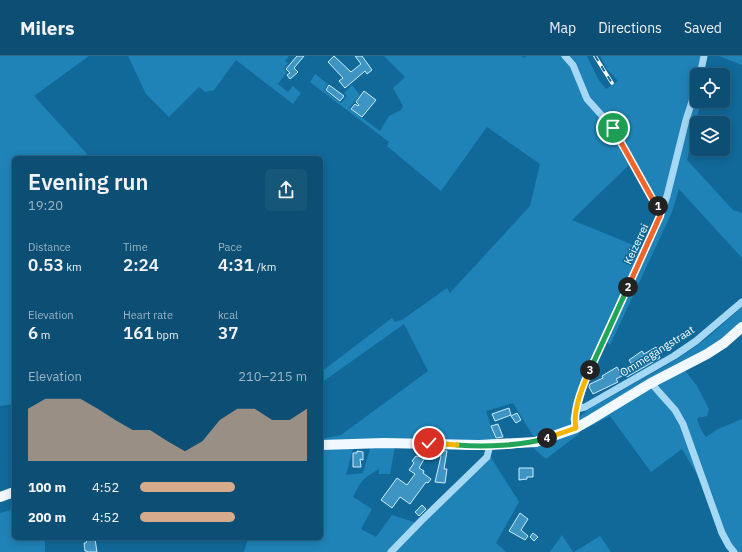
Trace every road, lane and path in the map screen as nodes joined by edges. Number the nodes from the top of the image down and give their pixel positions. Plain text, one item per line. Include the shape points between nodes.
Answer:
1 (565, 56) edge
2 (704, 56) edge
3 (701, 68) edge
4 (690, 108) edge
5 (662, 208) junction
6 (742, 302) edge
7 (742, 327) edge
8 (651, 383) junction
9 (577, 409) junction
10 (576, 428) junction
11 (323, 445) edge
12 (489, 445) junction
13 (12, 493) edge
14 (0, 496) edge
15 (391, 552) edge
16 (734, 552) edge

1 - 5 street via 573,65 587,99 613,128 653,200
2 - 3 street
4 - 5 street, Keizerrei
5 - 9 street, Keizerrei via 587,375
6 - 9 street, Ommegangstraat via 674,356 585,407
7 - 8 main road via 707,354
8 - 10 main road
8 - 16 street via 683,424 722,534
9 - 10 street, Keizerrei via 574,419
10 - 12 main road via 536,442
11 - 12 main road
12 - 15 street via 487,457
13 - 14 main road

